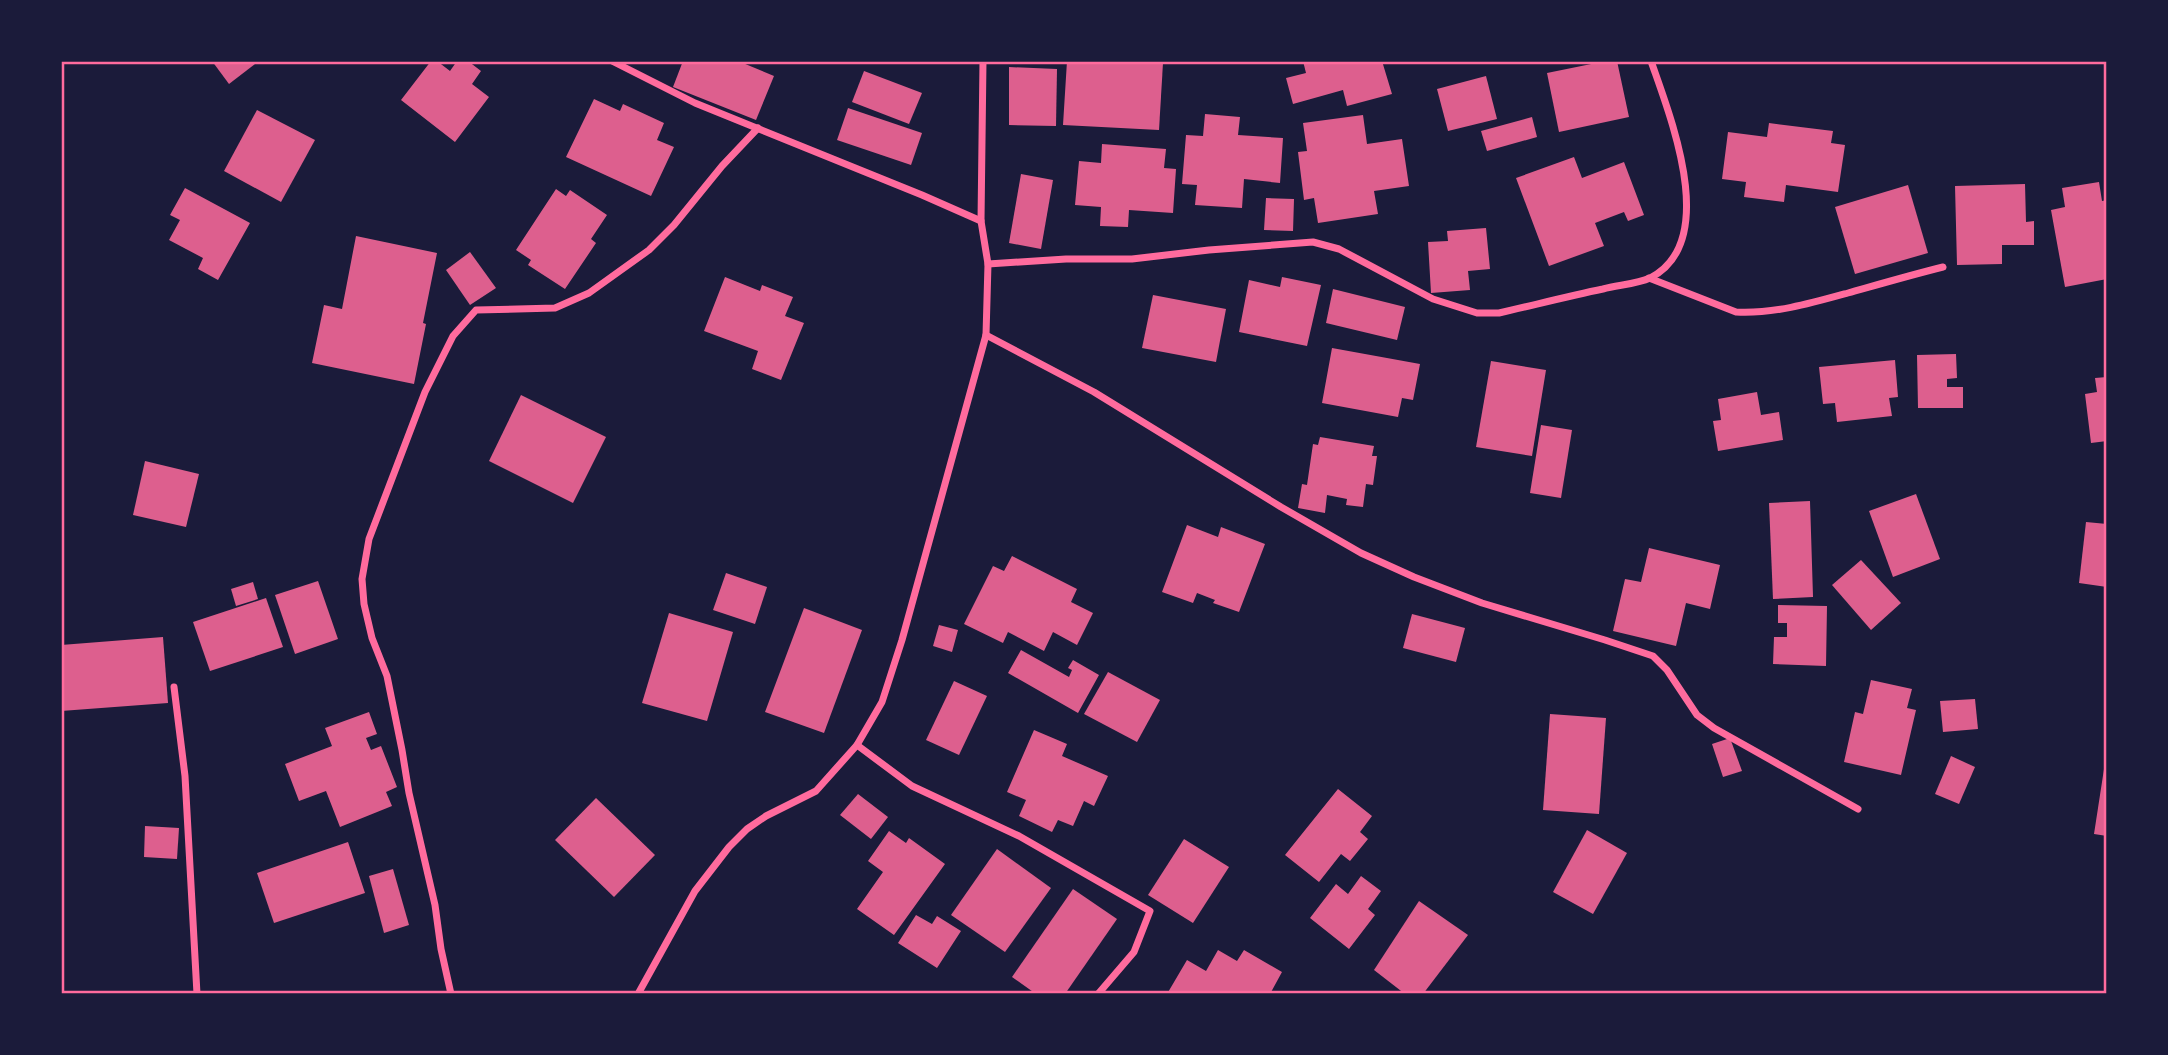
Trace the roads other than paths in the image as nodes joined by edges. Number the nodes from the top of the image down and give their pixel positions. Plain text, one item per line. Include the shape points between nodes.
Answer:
1 (612, 61) edge
2 (983, 61) edge
3 (1651, 61) edge
4 (758, 128) junction
5 (981, 221) junction
6 (988, 264) junction
7 (1943, 267) dead end
8 (1649, 278) junction
9 (986, 335) junction
10 (174, 687) dead end
11 (857, 745) junction
12 (1858, 809) dead end
13 (197, 994) edge
14 (452, 994) edge
15 (638, 994) edge
16 (1098, 994) edge

1 - 4 street via 695,103
2 - 5 street
3 - 8 street via 1683,159 1687,211 1680,246 1670,263
4 - 5 street
4 - 14 street via 649,250 589,293 555,308 476,310 453,336 425,392 369,539 362,579 364,604 387,676
5 - 6 street
6 - 8 street via 1132,259 1313,242 1339,249 1433,299 1477,313 1499,313
6 - 9 street
7 - 8 street via 1780,310 1750,313 1736,312
9 - 11 street via 902,640 882,702
9 - 12 street via 1094,393 1372,558 1482,603 1653,656 1697,715 1714,728
10 - 13 street via 185,776
11 - 15 street via 816,791 766,816 729,847 695,891
11 - 16 street via 912,786 1019,836 1150,911 1134,952

